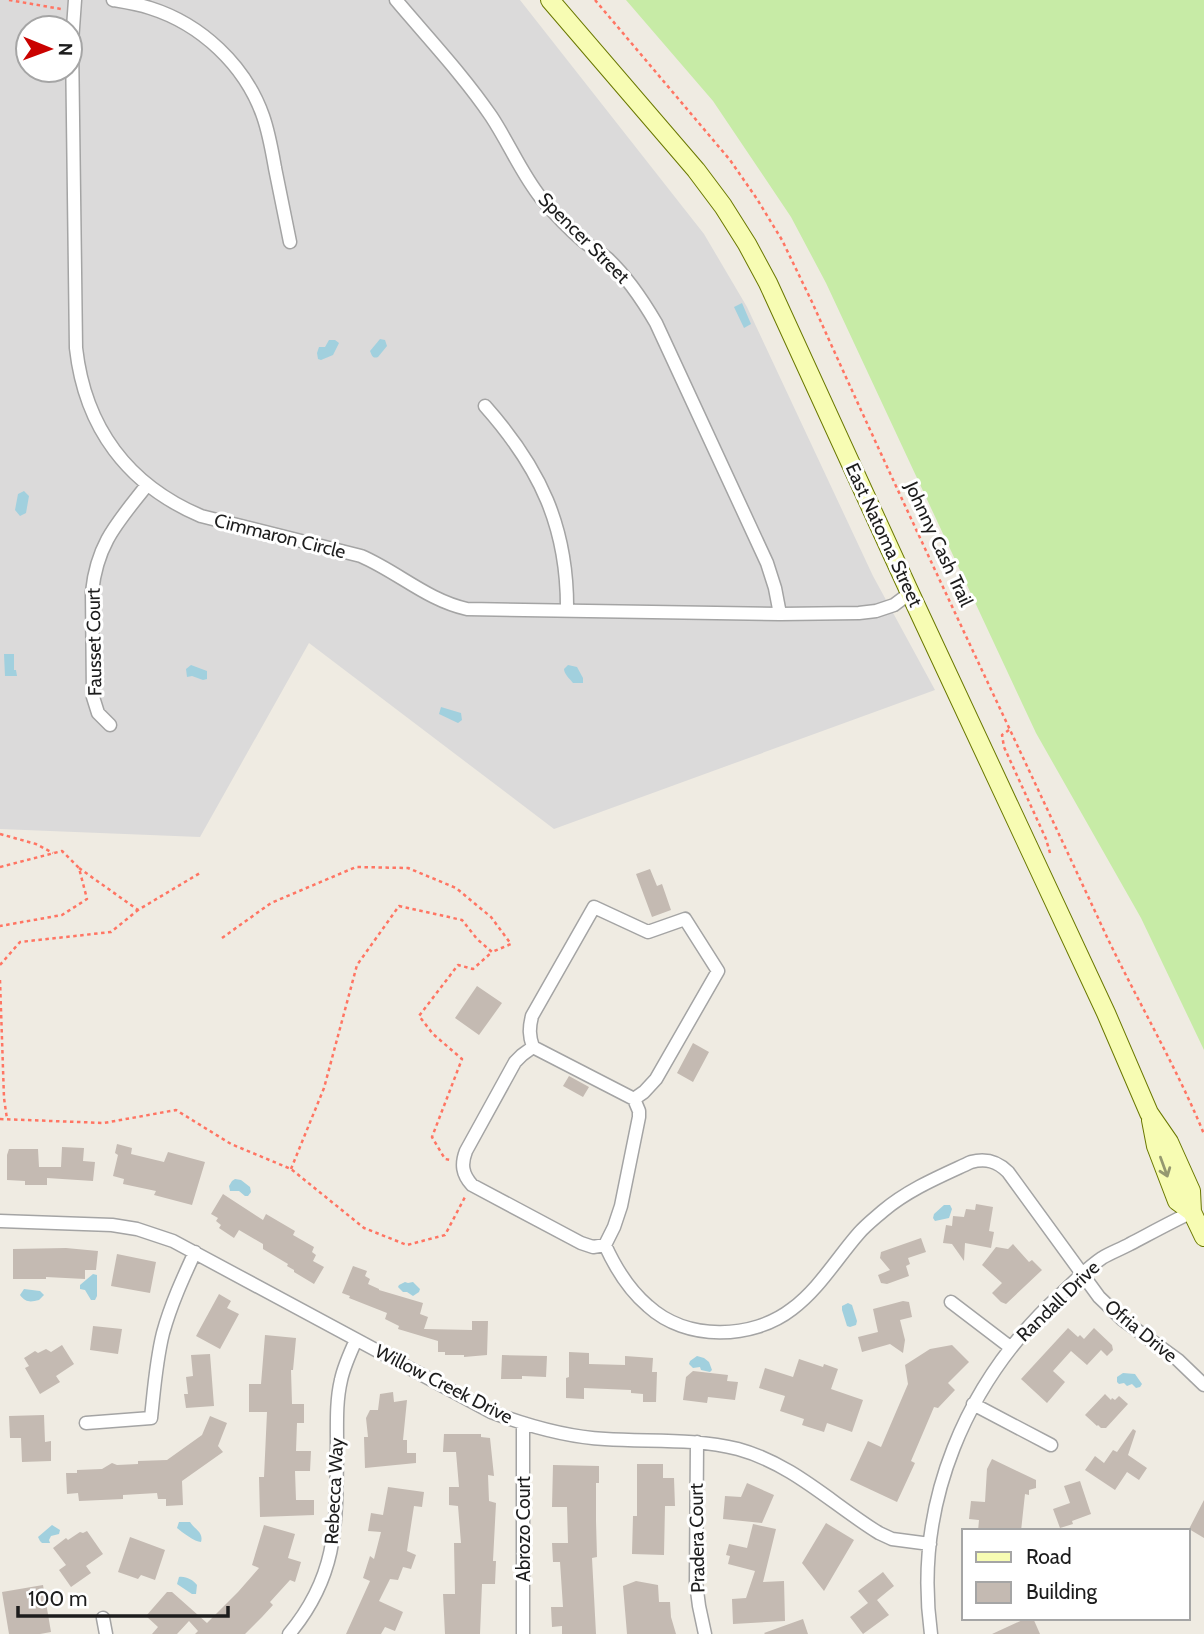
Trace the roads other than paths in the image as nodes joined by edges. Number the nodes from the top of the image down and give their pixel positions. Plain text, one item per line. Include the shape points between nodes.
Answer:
1 (113, 0) edge
2 (396, 0) edge
3 (550, 0) edge
4 (74, 6) edge
5 (290, 242) dead end
6 (485, 406) dead end
7 (147, 485) junction
8 (910, 593) junction
9 (567, 611) junction
10 (780, 614) junction
11 (110, 725) dead end
12 (533, 1047) junction
13 (635, 1099) junction
14 (1192, 1212) junction
15 (0, 1221) edge
16 (1204, 1237) edge
17 (605, 1245) junction
18 (195, 1252) junction
19 (1082, 1275) junction
20 (951, 1301) dead end
21 (356, 1340) junction
22 (1010, 1348) junction
23 (1204, 1385) edge
24 (973, 1404) junction
25 (86, 1423) dead end
26 (523, 1424) junction
27 (696, 1442) junction
28 (1051, 1445) dead end
29 (930, 1544) junction
30 (103, 1618) dead end
31 (106, 1634) edge
32 (289, 1634) edge
33 (523, 1634) edge
34 (705, 1634) edge
35 (932, 1634) edge

1 - 5 street via 150,8 195,29 239,72 262,115
2 - 10 street, Spencer Street via 493,118 522,171 559,219 607,259 641,296 767,563
3 - 8 main road, East Natoma Street via 696,170 747,244
4 - 7 street, Cimmaron Circle via 78,368 97,425
6 - 9 street via 523,453 550,506 568,585
7 - 9 street, Cimmaron Circle via 201,516 361,556 456,606
7 - 11 street, Fausset Court via 113,529 93,579 93,696 98,713
8 - 10 street, Cimmaron Circle via 876,611
8 - 14 main road, East Natoma Street via 1149,1113 1169,1142 1191,1191
9 - 10 street, Cimmaron Circle
12 - 13 street
12 - 13 street via 532,1016 594,906 648,932 685,919 718,971 656,1079
12 - 17 street via 515,1062 466,1151 463,1171 472,1185 582,1243
13 - 17 street via 639,1117 621,1206
14 - 16 main road, East Natoma Street
14 - 19 street, Randall Drive via 1102,1259
15 - 18 street, Willow Creek Drive via 112,1225 137,1229
17 - 19 street, Ofria Drive via 635,1293 661,1316 705,1331 743,1330 793,1309 860,1231 902,1197 971,1161 989,1160 1008,1172
18 - 21 street, Willow Creek Drive
18 - 25 street via 164,1332 151,1418
19 - 22 street, Randall Drive
19 - 23 street, Ofria Drive via 1123,1320
20 - 22 street
21 - 26 street, Willow Creek Drive via 470,1402
21 - 32 street, Rebecca Way via 337,1404 336,1519 329,1559 310,1605
22 - 24 street, Randall Drive
24 - 28 street
24 - 29 street, Randall Drive via 943,1477
26 - 27 street, Willow Creek Drive via 581,1437
26 - 33 street, Abrozo Court
27 - 29 street, Willow Creek Drive via 761,1457 802,1479 879,1533
27 - 34 street, Pradera Court via 696,1583
29 - 35 street, Randall Drive
30 - 31 street

